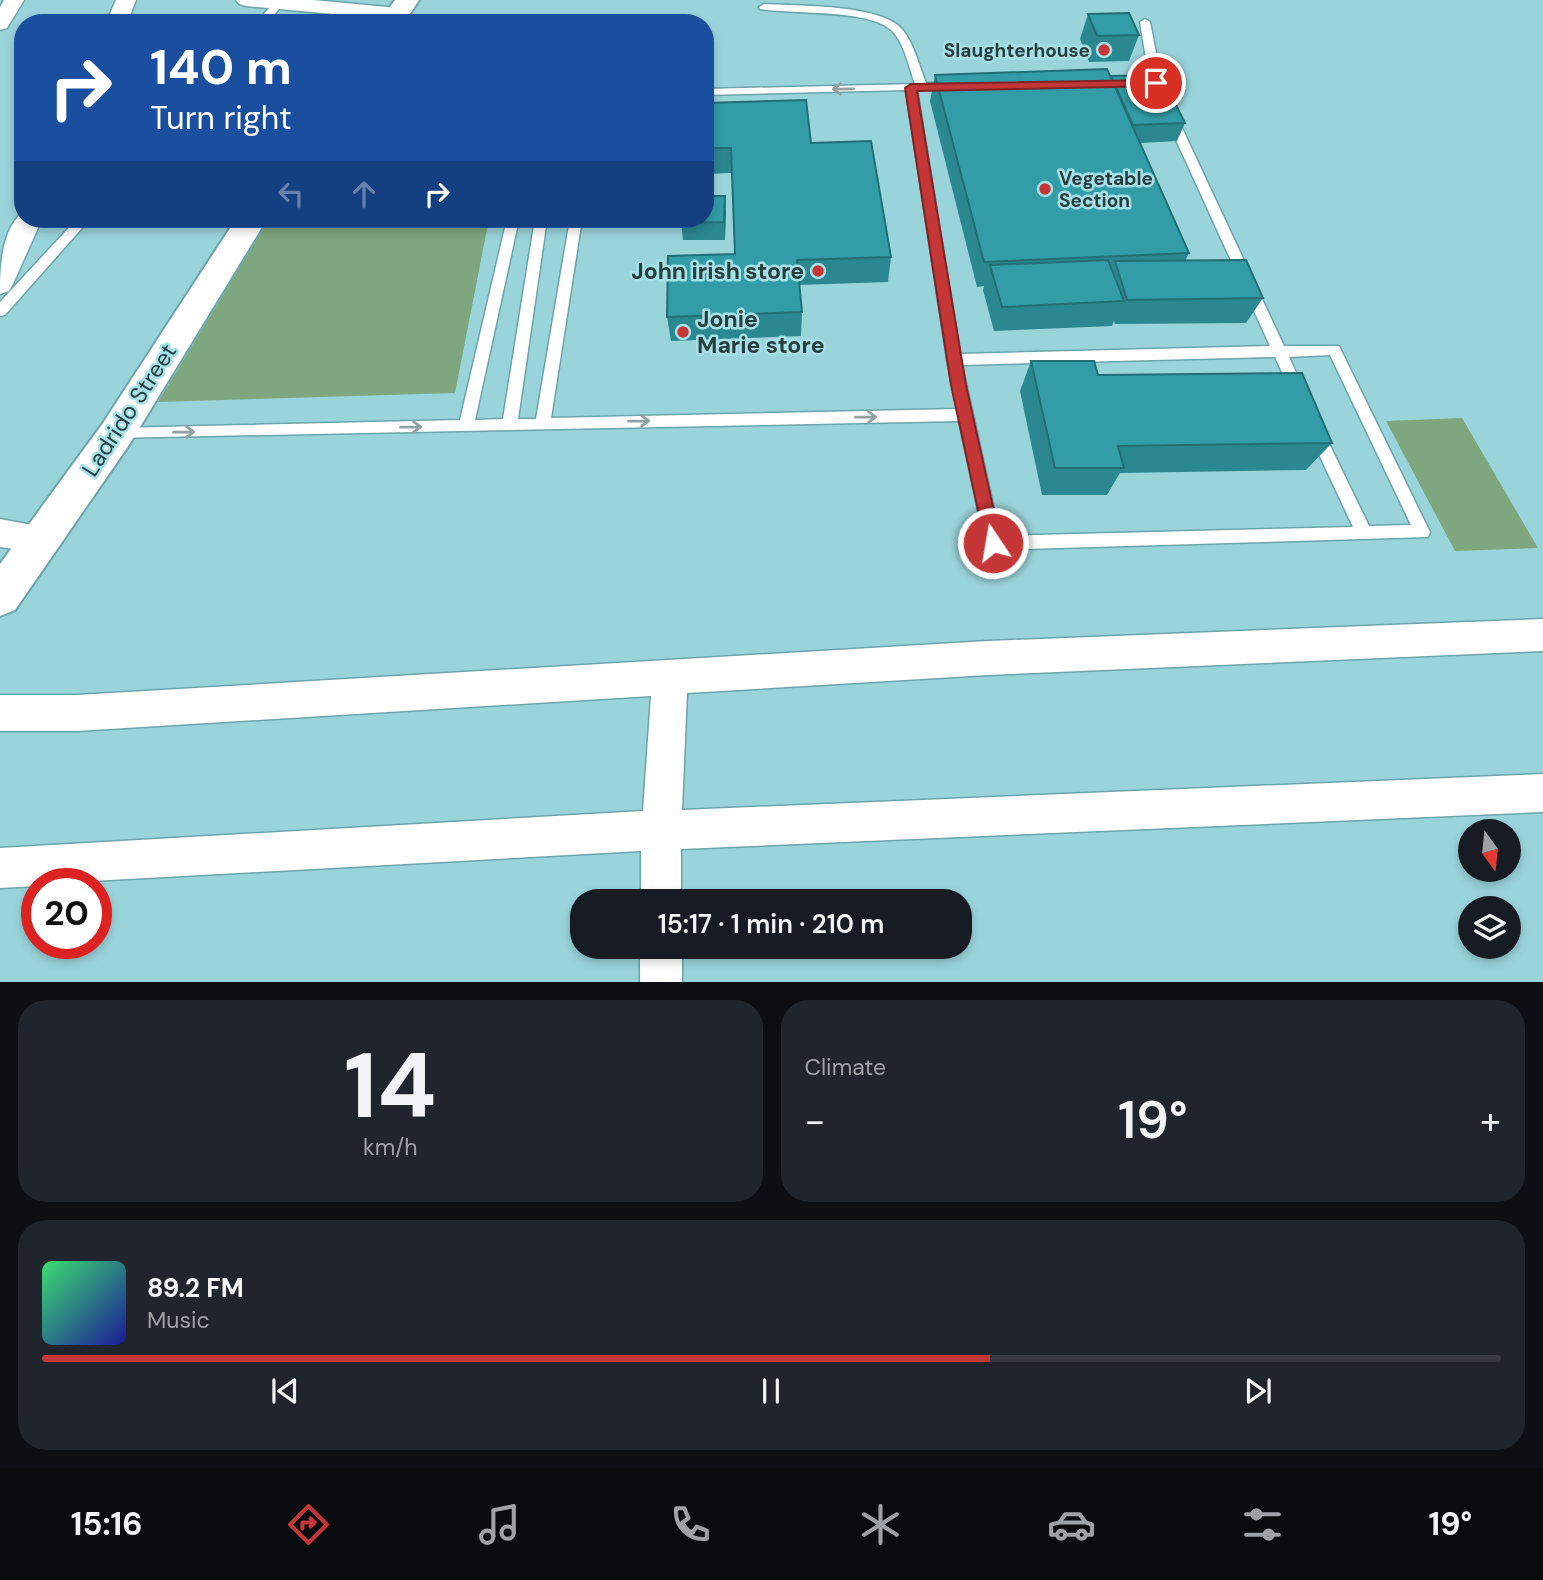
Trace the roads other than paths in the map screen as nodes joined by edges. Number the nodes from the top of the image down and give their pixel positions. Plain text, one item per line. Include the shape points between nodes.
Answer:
1 (14, 0) edge
2 (246, 0) edge
3 (279, 3) junction
4 (764, 7) dead end
5 (399, 12) edge
6 (269, 14) edge
7 (1145, 22) dead end
8 (0, 24) edge
9 (1142, 83) edge
10 (963, 86) edge
11 (917, 87) junction
12 (714, 92) edge
13 (1167, 107) edge
14 (25, 228) edge
15 (75, 228) edge
16 (246, 228) edge
17 (511, 228) edge
18 (540, 228) edge
19 (575, 228) edge
20 (0, 284) edge
21 (0, 311) edge
22 (1279, 352) junction
23 (954, 359) junction
24 (1302, 400) edge
25 (966, 415) junction
26 (543, 423) junction
27 (510, 424) junction
28 (1313, 424) edge
29 (466, 425) junction
30 (116, 434) junction
31 (0, 533) edge
32 (1364, 533) junction
33 (42, 539) junction
34 (0, 597) edge
35 (1543, 635) edge
36 (670, 678) junction
37 (0, 713) edge
38 (1543, 793) edge
39 (662, 830) junction
40 (0, 868) edge
41 (661, 889) edge
42 (661, 959) edge
43 (661, 982) edge

1 - 8 street
2 - 3 street
3 - 5 street
3 - 6 lane
4 - 11 lane via 886,21 897,30
7 - 9 lane via 1158,89
10 - 11 lane
11 -> 12 lane
11 - 23 lane
13 - 22 lane
14 - 20 street
15 - 21 lane
16 - 30 street, Ladrido Street
17 - 29 lane
18 - 27 lane
19 - 26 lane
22 - 23 lane
22 - 24 lane
22 - 32 lane via 1334,350 1422,532
23 - 25 lane
26 -> 25 lane
25 - 32 lane via 993,543
26 - 27 lane
27 - 29 lane
28 - 32 lane
30 -> 29 lane
30 - 33 street, Ladrido Street
31 - 33 street
33 - 34 street, Ladrido Street
35 - 36 street via 988,657
36 - 37 street via 77,713
36 - 39 street
38 - 39 street
39 - 40 street
39 - 41 street
42 - 43 street

